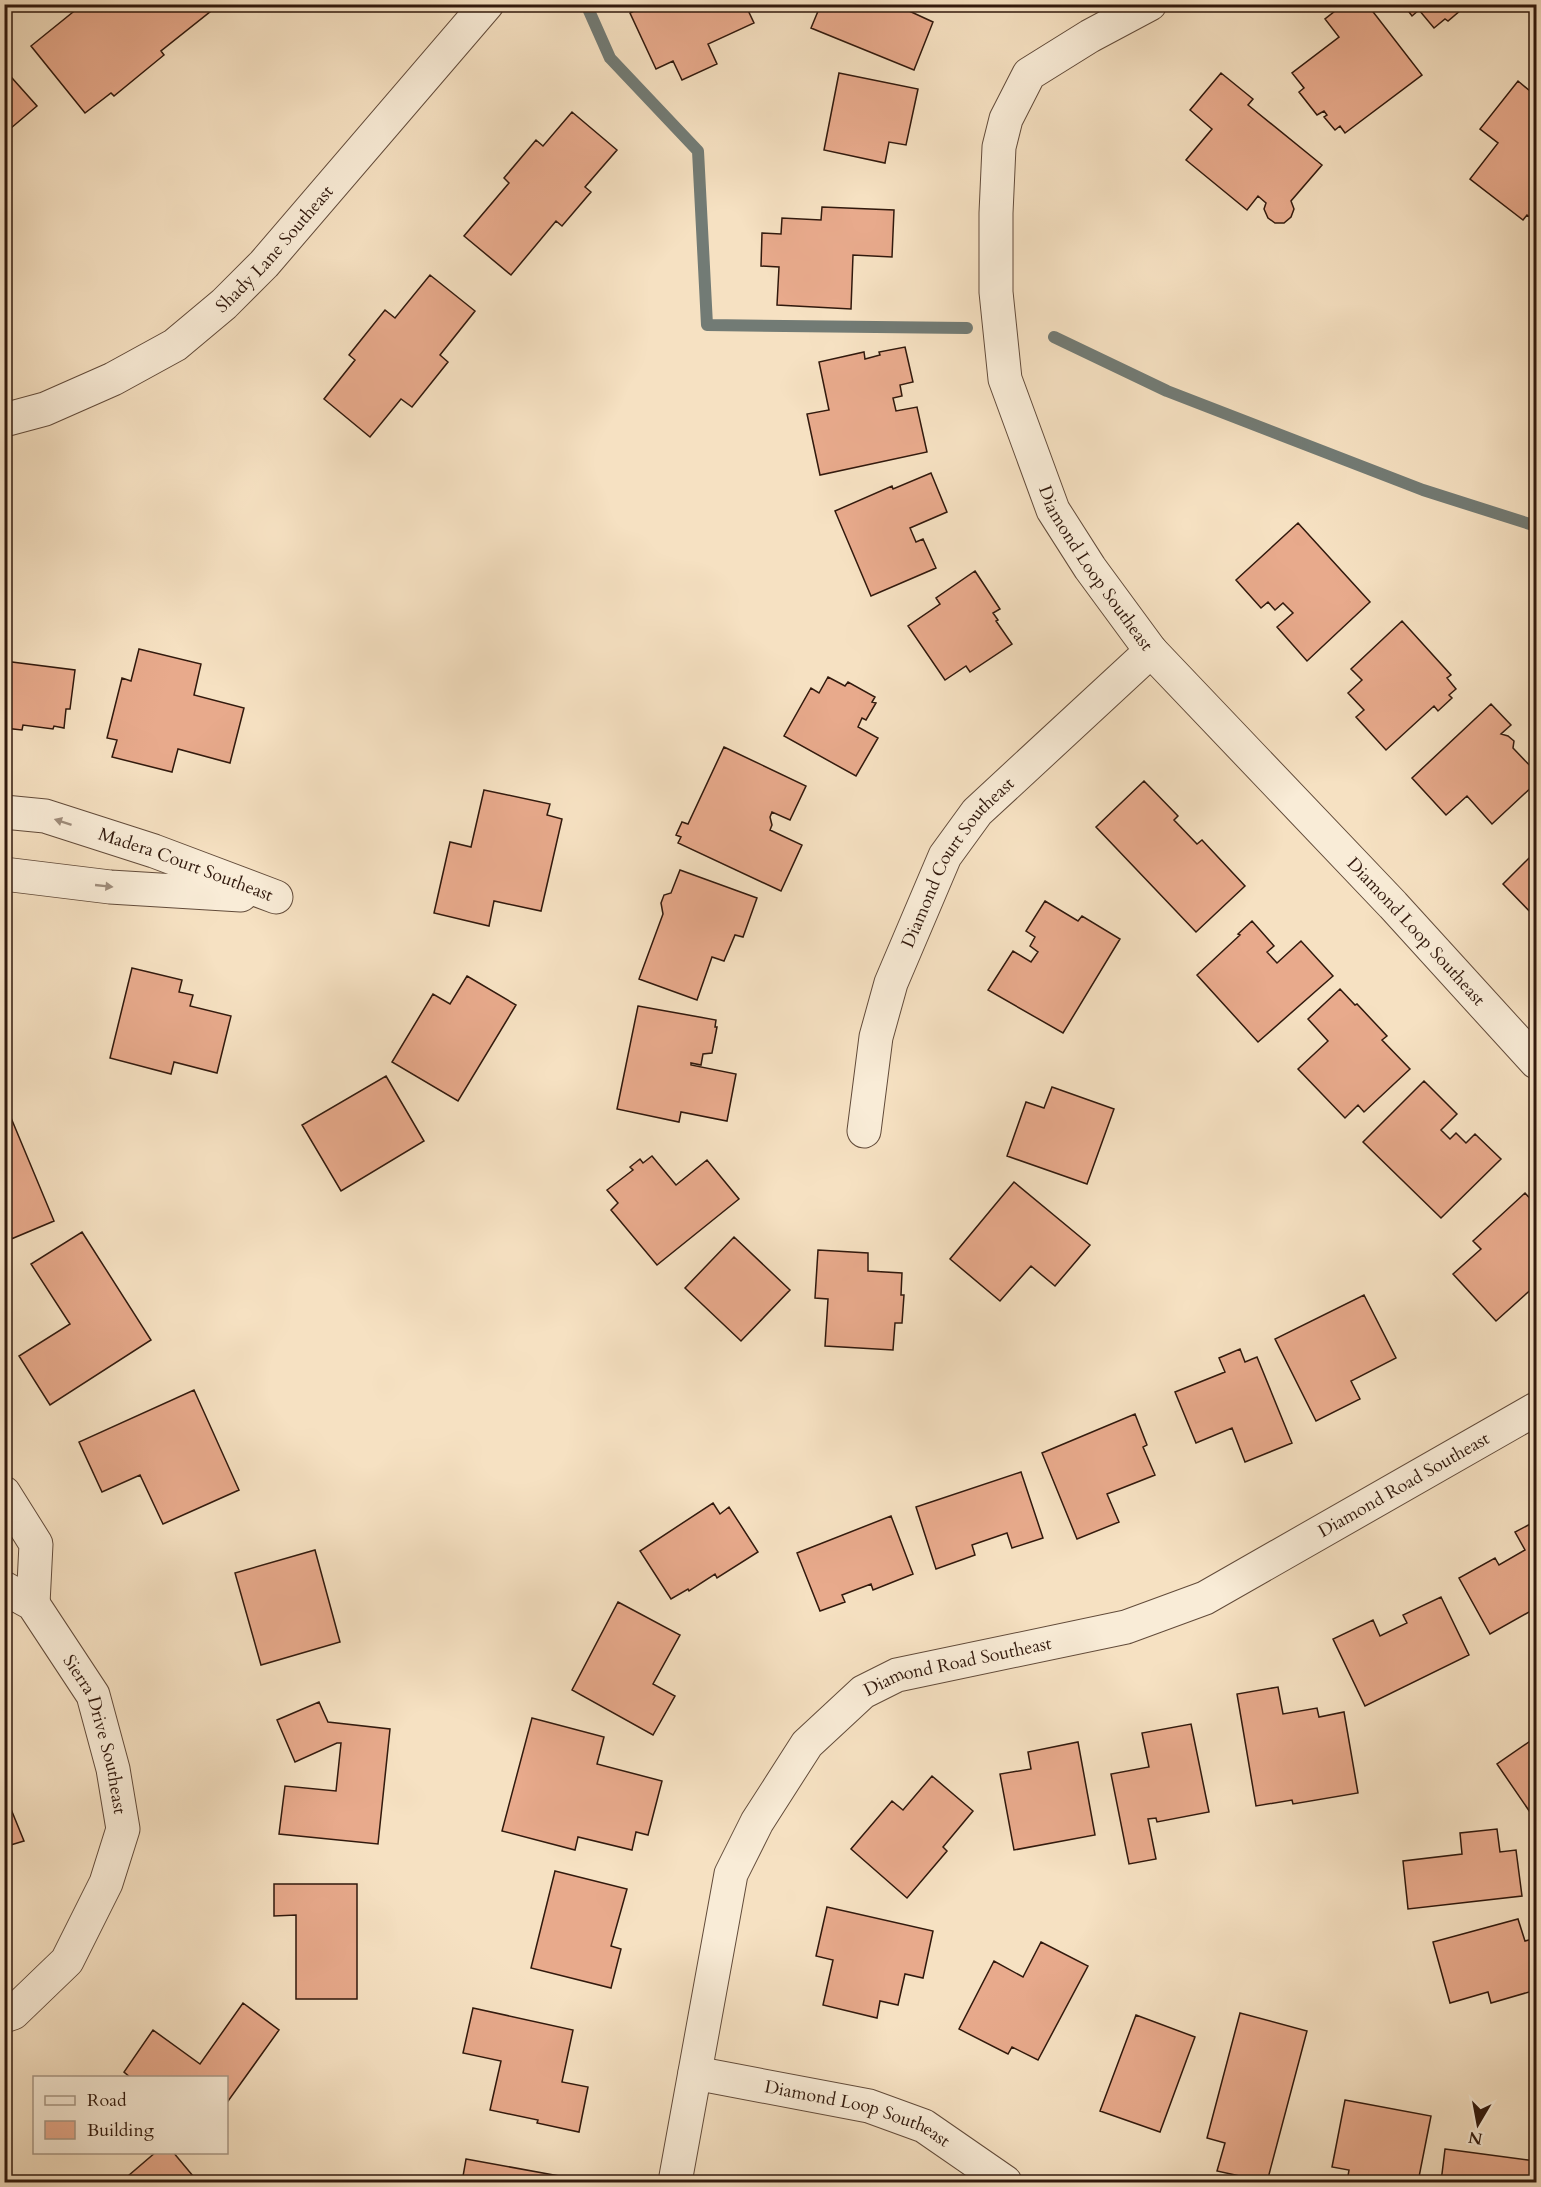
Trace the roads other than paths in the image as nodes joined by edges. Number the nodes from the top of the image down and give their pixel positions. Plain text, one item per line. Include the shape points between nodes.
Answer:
1 (487, 4) edge
2 (1150, 4) edge
3 (4, 420) edge
4 (1150, 651) junction
5 (4, 812) edge
6 (4, 874) edge
7 (1536, 1062) edge
8 (864, 1131) dead end
9 (1536, 1408) edge
10 (4, 1492) edge
11 (4, 1588) edge
12 (33, 1604) junction
13 (4, 2016) edge
14 (695, 2073) junction
15 (675, 2182) edge
16 (1005, 2182) edge

1 - 3 street, Shady Lane Southeast via 264,264 224,304 175,345 113,379 45,409
2 - 4 street, Diamond Loop Southeast via 1029,74 1006,119 999,147 996,292 1005,379 1053,510
4 - 7 street, Diamond Loop Southeast via 1393,905
4 - 8 street, Diamond Court Southeast via 977,812 945,856 891,983 876,1037
6 -> 5 street, Madera Court Southeast via 110,887 276,897 154,851 45,816
9 - 14 street, Diamond Road Southeast via 1205,1598 1126,1627 897,1675 863,1692 807,1744 757,1822 731,1874
10 - 12 street via 36,1544
11 - 12 street, Sierra Drive Southeast
12 - 13 street, Sierra Drive Southeast via 93,1695 113,1769 123,1829 106,1883 67,1961 13,2013
14 - 15 street, Diamond Road Southeast
14 - 16 street, Diamond Loop Southeast via 869,2106 924,2126

